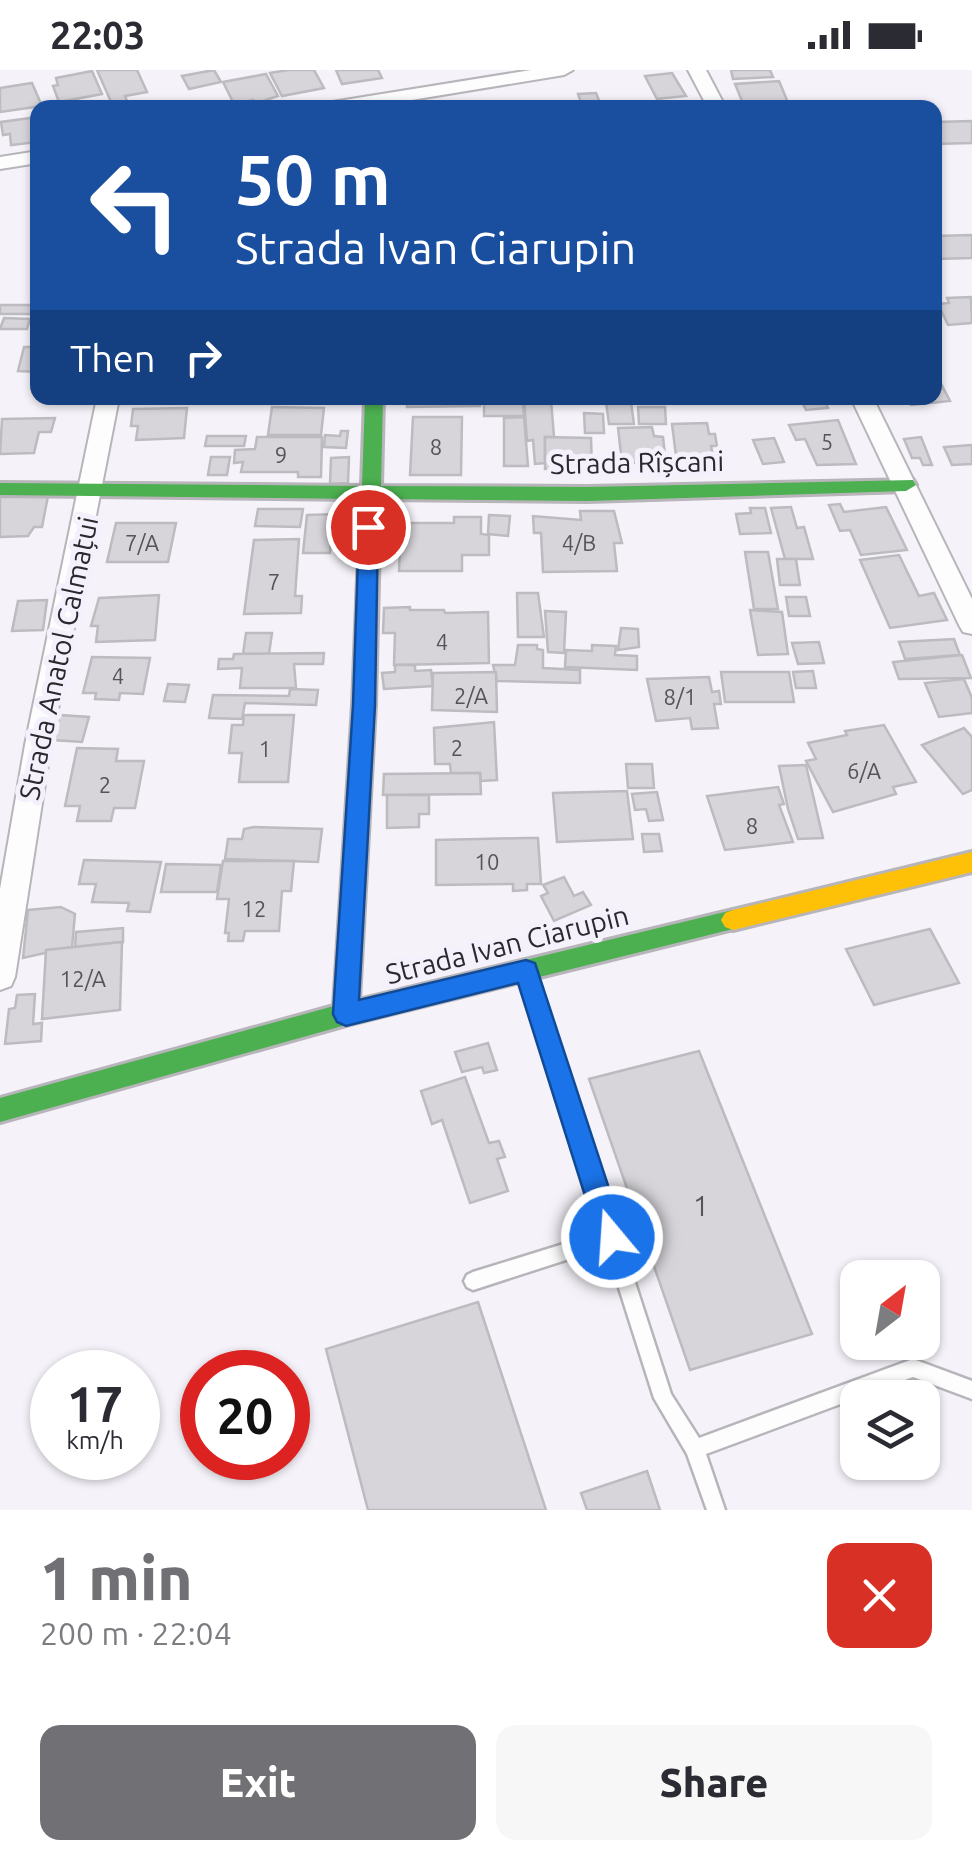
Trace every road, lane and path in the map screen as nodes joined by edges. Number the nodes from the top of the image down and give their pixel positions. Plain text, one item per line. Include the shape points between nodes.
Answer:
1 (564, 70) edge
2 (697, 70) edge
3 (404, 100) edge
4 (712, 100) edge
5 (30, 158) edge
6 (0, 163) edge
7 (107, 405) edge
8 (374, 405) edge
9 (866, 405) edge
10 (906, 484) junction
11 (93, 487) junction
12 (0, 489) edge
13 (370, 492) junction
14 (972, 625) edge
15 (972, 862) edge
16 (526, 970) junction
17 (0, 977) edge
18 (346, 1014) junction
19 (0, 1110) edge
20 (612, 1237) junction
21 (473, 1281) dead end
22 (972, 1390) edge
23 (695, 1450) junction
24 (716, 1510) edge

1 - 3 street
2 - 4 street
5 - 6 street
7 - 11 street, Strada Anatol Calmațui
8 - 13 street
9 - 10 street
10 - 13 street, Strada Rîșcani via 588,494
10 - 14 street
11 - 12 street, Strada Rîșcani
11 - 13 street, Strada Rîșcani
11 - 17 street, Strada Anatol Calmațui via 38,745
13 - 18 street
15 - 16 street, Strada Ivan Ciarupin
16 - 18 street, Strada Ivan Ciarupin
16 - 20 lane
18 - 19 street, Strada Ivan Ciarupin
20 - 21 lane
20 - 23 lane via 663,1398
22 - 23 lane via 913,1368
23 - 24 lane

